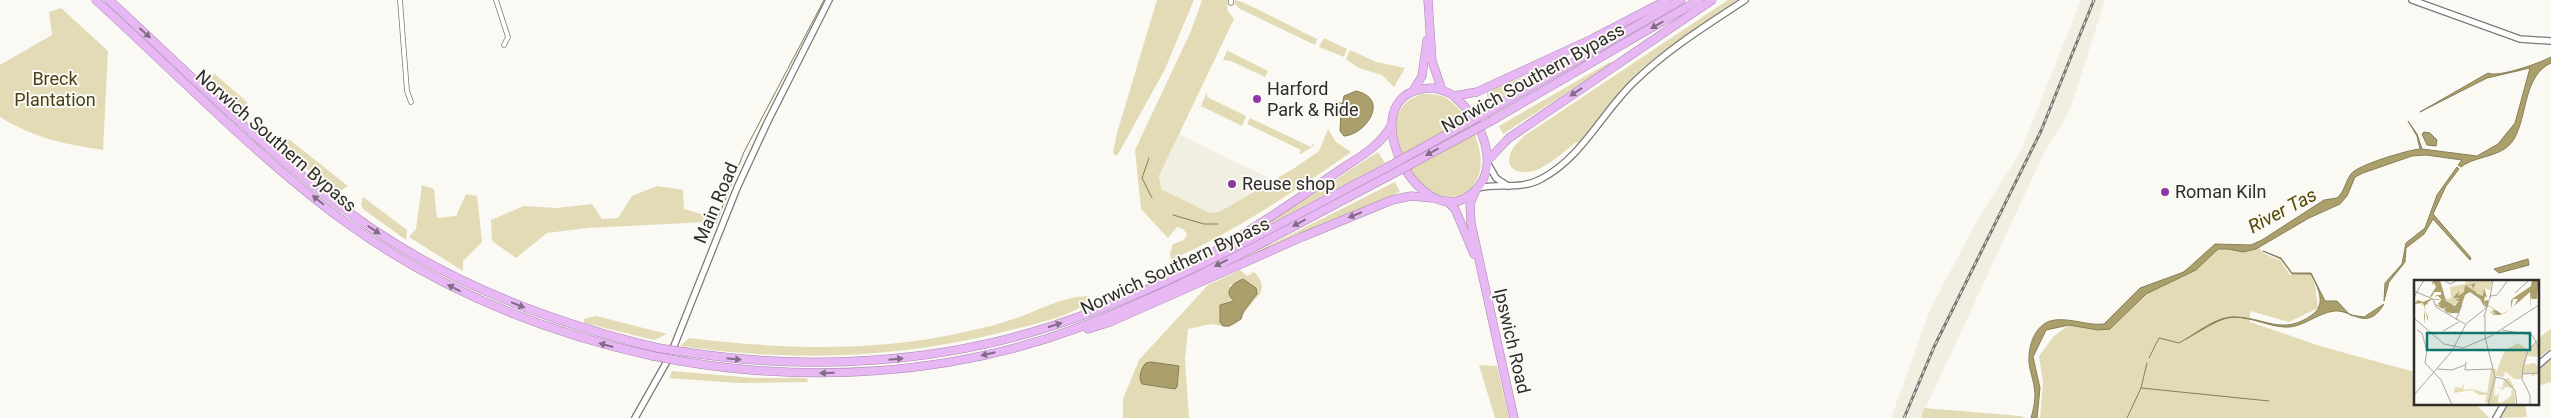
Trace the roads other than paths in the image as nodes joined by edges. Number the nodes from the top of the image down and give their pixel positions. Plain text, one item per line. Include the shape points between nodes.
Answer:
1 (96, 0) edge
2 (109, 0) edge
3 (400, 0) edge
4 (496, 0) edge
5 (829, 0) edge
6 (1428, 0) edge
7 (1667, 0) edge
8 (1681, 0) edge
9 (1699, 0) edge
10 (1712, 0) edge
11 (1745, 0) edge
12 (2412, 0) edge
13 (1428, 28) junction
14 (2551, 41) edge
15 (504, 45) dead end
16 (1442, 90) junction
17 (1413, 91) junction
18 (1454, 96) junction
19 (411, 102) dead end
20 (1391, 126) junction
21 (1488, 162) junction
22 (1509, 186) junction
23 (1477, 190) junction
24 (1432, 198) junction
25 (1447, 202) junction
26 (1480, 270) junction
27 (1087, 314) junction
28 (1006, 350) junction
29 (2551, 354) edge
30 (2538, 365) edge
31 (2503, 406) edge
32 (635, 418) edge
33 (1514, 418) edge
34 (2496, 418) edge

28 -> 1 highway, Norwich Southern Bypass, bridge via 936,364 858,372 772,372 654,356 568,334 503,310 417,268 369,239 288,176
2 -> 27 highway, Norwich Southern Bypass, bridge via 292,167 373,229 422,260 503,299 571,325 685,352 779,362 837,363 899,359 989,343
3 - 19 street via 407,91
4 - 15 street via 508,37
5 - 32 street, Main Road via 737,188 670,356
6 - 13 highway
7 - 18 highway via 1477,92
8 - 27 highway, Norwich Southern Bypass, bridge via 1386,168 1133,296
9 -> 28 highway, Norwich Southern Bypass, bridge via 1491,120 1241,253 1123,310
10 -> 21 highway via 1508,138
11 - 22 street via 1667,53 1634,81 1582,146 1561,166 1530,184
12 - 14 street via 2520,40
13 - 16 highway via 1434,69
13 - 17 highway via 1422,76
16 - 17 highway
16 - 18 highway
17 - 20 highway via 1396,107
18 - 21 highway via 1477,126
20 - 24 highway via 1403,164
20 - 27 highway via 1370,149 1288,206 1182,270
21 - 22 street via 1496,178
21 - 23 highway via 1485,179
22 - 23 street
23 - 25 highway via 1462,200
23 - 26 highway, Ipswich Road via 1470,212
24 - 25 highway
24 -> 28 highway via 1411,196 1392,200 1110,322
25 - 26 highway, Ipswich Road via 1455,210
26 - 33 highway, Ipswich Road
29 - 30 street
31 - 34 street

